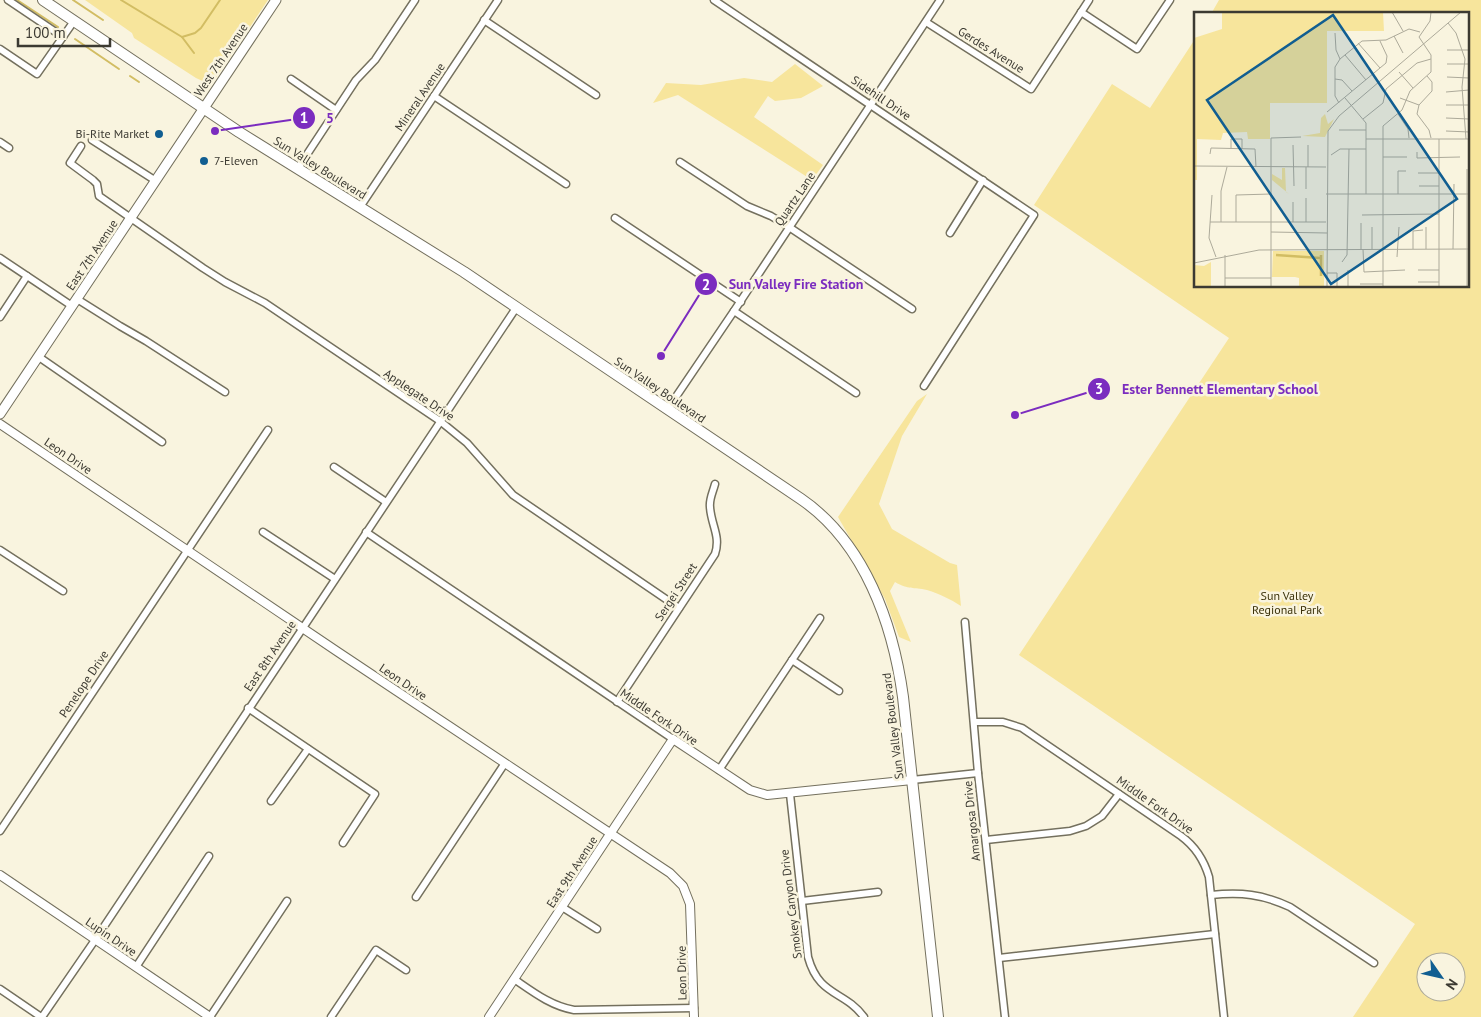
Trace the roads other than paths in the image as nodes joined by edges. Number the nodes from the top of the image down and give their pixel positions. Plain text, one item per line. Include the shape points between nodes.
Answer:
1 (8, 0) edge
2 (43, 0) edge
3 (276, 0) edge
4 (415, 0) edge
5 (498, 0) edge
6 (940, 0) edge
7 (1089, 0) edge
8 (1170, 0) edge
9 (718, 1) edge
10 (1081, 12) junction
11 (484, 20) junction
12 (74, 21) junction
13 (926, 22) junction
14 (63, 37) junction
15 (0, 49) edge
16 (291, 80) dead end
17 (596, 95) dead end
18 (434, 96) junction
19 (872, 105) junction
20 (204, 109) junction
21 (336, 110) junction
22 (92, 140) dead end
23 (0, 142) edge
24 (81, 146) dead end
25 (9, 148) dead end
26 (680, 162) dead end
27 (298, 168) junction
28 (983, 180) junction
29 (156, 182) junction
30 (566, 184) dead end
31 (360, 207) junction
32 (615, 218) dead end
33 (131, 219) junction
34 (789, 227) junction
35 (950, 233) dead end
36 (0, 258) edge
37 (27, 276) junction
38 (75, 302) junction
39 (740, 302) junction
40 (516, 308) junction
41 (912, 309) dead end
42 (734, 312) junction
43 (0, 317) edge
44 (39, 357) junction
45 (924, 386) dead end
46 (224, 392) dead end
47 (856, 393) dead end
48 (667, 410) junction
49 (0, 414) edge
50 (440, 421) junction
51 (0, 424) edge
52 (268, 430) dead end
53 (162, 442) dead end
54 (334, 467) dead end
55 (715, 484) dead end
56 (386, 502) junction
57 (263, 532) dead end
58 (366, 532) junction
59 (0, 550) edge
60 (187, 550) junction
61 (335, 579) junction
62 (63, 591) dead end
63 (679, 608) junction
64 (820, 618) dead end
65 (965, 622) dead end
66 (302, 628) junction
67 (792, 660) junction
68 (839, 691) dead end
69 (617, 702) junction
70 (248, 708) junction
71 (975, 722) junction
72 (673, 739) junction
73 (308, 748) junction
74 (505, 763) junction
75 (719, 770) junction
76 (978, 773) junction
77 (912, 780) junction
78 (790, 794) junction
79 (1119, 794) junction
80 (271, 801) dead end
81 (0, 831) edge
82 (611, 833) junction
83 (986, 840) junction
84 (343, 842) dead end
85 (209, 856) dead end
86 (0, 876) edge
87 (878, 892) dead end
88 (1211, 895) junction
89 (416, 896) dead end
90 (287, 901) dead end
91 (802, 901) junction
92 (562, 907) junction
93 (597, 929) dead end
94 (1215, 934) junction
95 (95, 940) junction
96 (999, 958) junction
97 (1374, 963) dead end
98 (136, 967) junction
99 (406, 970) dead end
100 (514, 979) junction
101 (0, 990) edge
102 (694, 1008) junction
103 (41, 1017) edge
104 (210, 1017) edge
105 (331, 1017) edge
106 (489, 1017) edge
107 (694, 1017) edge
108 (864, 1017) edge
109 (938, 1017) edge
110 (1005, 1017) edge
111 (1224, 1017) edge

1 - 14 street
2 - 12 main road, Sun Valley Boulevard
3 - 20 main road, West 7th Avenue
4 - 21 street via 375,60 356,80
5 - 11 street, Mineral Avenue
6 - 13 street, Quartz Lane
7 - 10 street, Gerdes Avenue
8 - 10 street via 1137,49
9 - 19 street, Sidehill Drive
10 - 13 street, Gerdes Avenue via 1031,89
11 - 17 street
11 - 18 street, Mineral Avenue
12 - 14 street
12 - 20 main road, Sun Valley Boulevard
13 - 19 street, Quartz Lane
14 - 15 street via 37,74
16 - 21 street
18 - 30 street
18 - 31 street, Mineral Avenue
19 - 28 street, Sidehill Drive
19 - 34 street, Quartz Lane
20 - 27 main road, Sun Valley Boulevard
20 - 29 main road, East 7th Avenue
21 - 27 street
22 - 29 street
23 - 25 street
24 - 33 street, Applegate Drive via 70,163 97,184 100,196
26 - 34 street via 747,206
27 - 31 main road, Sun Valley Boulevard
28 - 35 street
28 - 45 street, Sidehill Drive via 1034,215
29 - 33 main road, East 7th Avenue
31 - 40 main road, Sun Valley Boulevard
32 - 39 street
33 - 38 main road, East 7th Avenue
33 - 50 street, Applegate Drive via 225,282 265,303
34 - 39 street, Quartz Lane
34 - 41 street
36 - 37 street
37 - 38 street
37 - 43 street
38 - 44 main road, East 7th Avenue
38 - 46 street via 146,341
39 - 42 street, Quartz Lane
40 - 48 main road, Sun Valley Boulevard
40 - 50 street, East 8th Avenue
42 - 47 street
42 - 48 street, Quartz Lane
44 - 49 main road, East 7th Avenue
44 - 53 street
48 - 77 main road, Sun Valley Boulevard via 810,505 847,544 869,581 891,636 900,675
50 - 56 street, East 8th Avenue
50 - 63 street, Applegate Drive via 467,443 513,496
51 - 60 street, Leon Drive
52 - 60 street, Penelope Drive
54 - 56 street
55 - 63 street, Sergei Street via 710,510 717,548
56 - 58 street, East 8th Avenue
57 - 61 street
58 - 61 street, East 8th Avenue
58 - 69 street, Middle Fork Drive
59 - 62 street
60 - 66 street, Leon Drive
60 - 81 street, Penelope Drive
61 - 66 street, East 8th Avenue
63 - 69 street, Sergei Street
64 - 67 street
65 - 71 street, Amargosa Drive
66 - 70 street, East 8th Avenue
66 - 74 street, Leon Drive
67 - 68 street
67 - 75 street
69 - 72 street, Middle Fork Drive
70 - 73 street
70 - 95 street, East 8th Avenue
71 - 76 street, Amargosa Drive
71 - 79 street, Middle Fork Drive via 1003,722 1022,728
72 - 75 street, Middle Fork Drive
72 - 82 street, East 9th Avenue
73 - 80 street
73 - 84 street via 375,794
74 - 82 street, Leon Drive
74 - 89 street
75 - 78 street, Middle Fork Drive via 759,794
76 - 77 street, Middle Fork Drive
76 - 83 street, Amargosa Drive
77 - 78 street, Middle Fork Drive
77 - 109 main road, Sun Valley Boulevard
78 - 91 street, Smokey Canyon Drive
79 - 83 street via 1102,816 1086,826 1070,831
79 - 88 street, Middle Fork Drive via 1189,842 1202,858
82 - 92 street, East 9th Avenue
82 - 102 street, Leon Drive via 670,873 683,886 691,913
83 - 96 street, Amargosa Drive
85 - 98 street
86 - 95 street, Lupin Drive
87 - 91 street
88 - 94 street, Middle Fork Drive
88 - 97 street via 1242,893 1290,907
90 - 104 street
91 - 108 street, Smokey Canyon Drive via 808,957 814,974 827,989
92 - 93 street
92 - 100 street, East 9th Avenue
94 - 96 street
94 - 111 street, Middle Fork Drive
95 - 98 street, Lupin Drive
95 - 103 street, East 8th Avenue
96 - 110 street, Amargosa Drive
98 - 104 street, Lupin Drive
99 - 105 street via 376,950
100 - 102 street via 548,1002 566,1009
100 - 106 street, East 9th Avenue
101 - 103 street
102 - 107 street, Leon Drive

